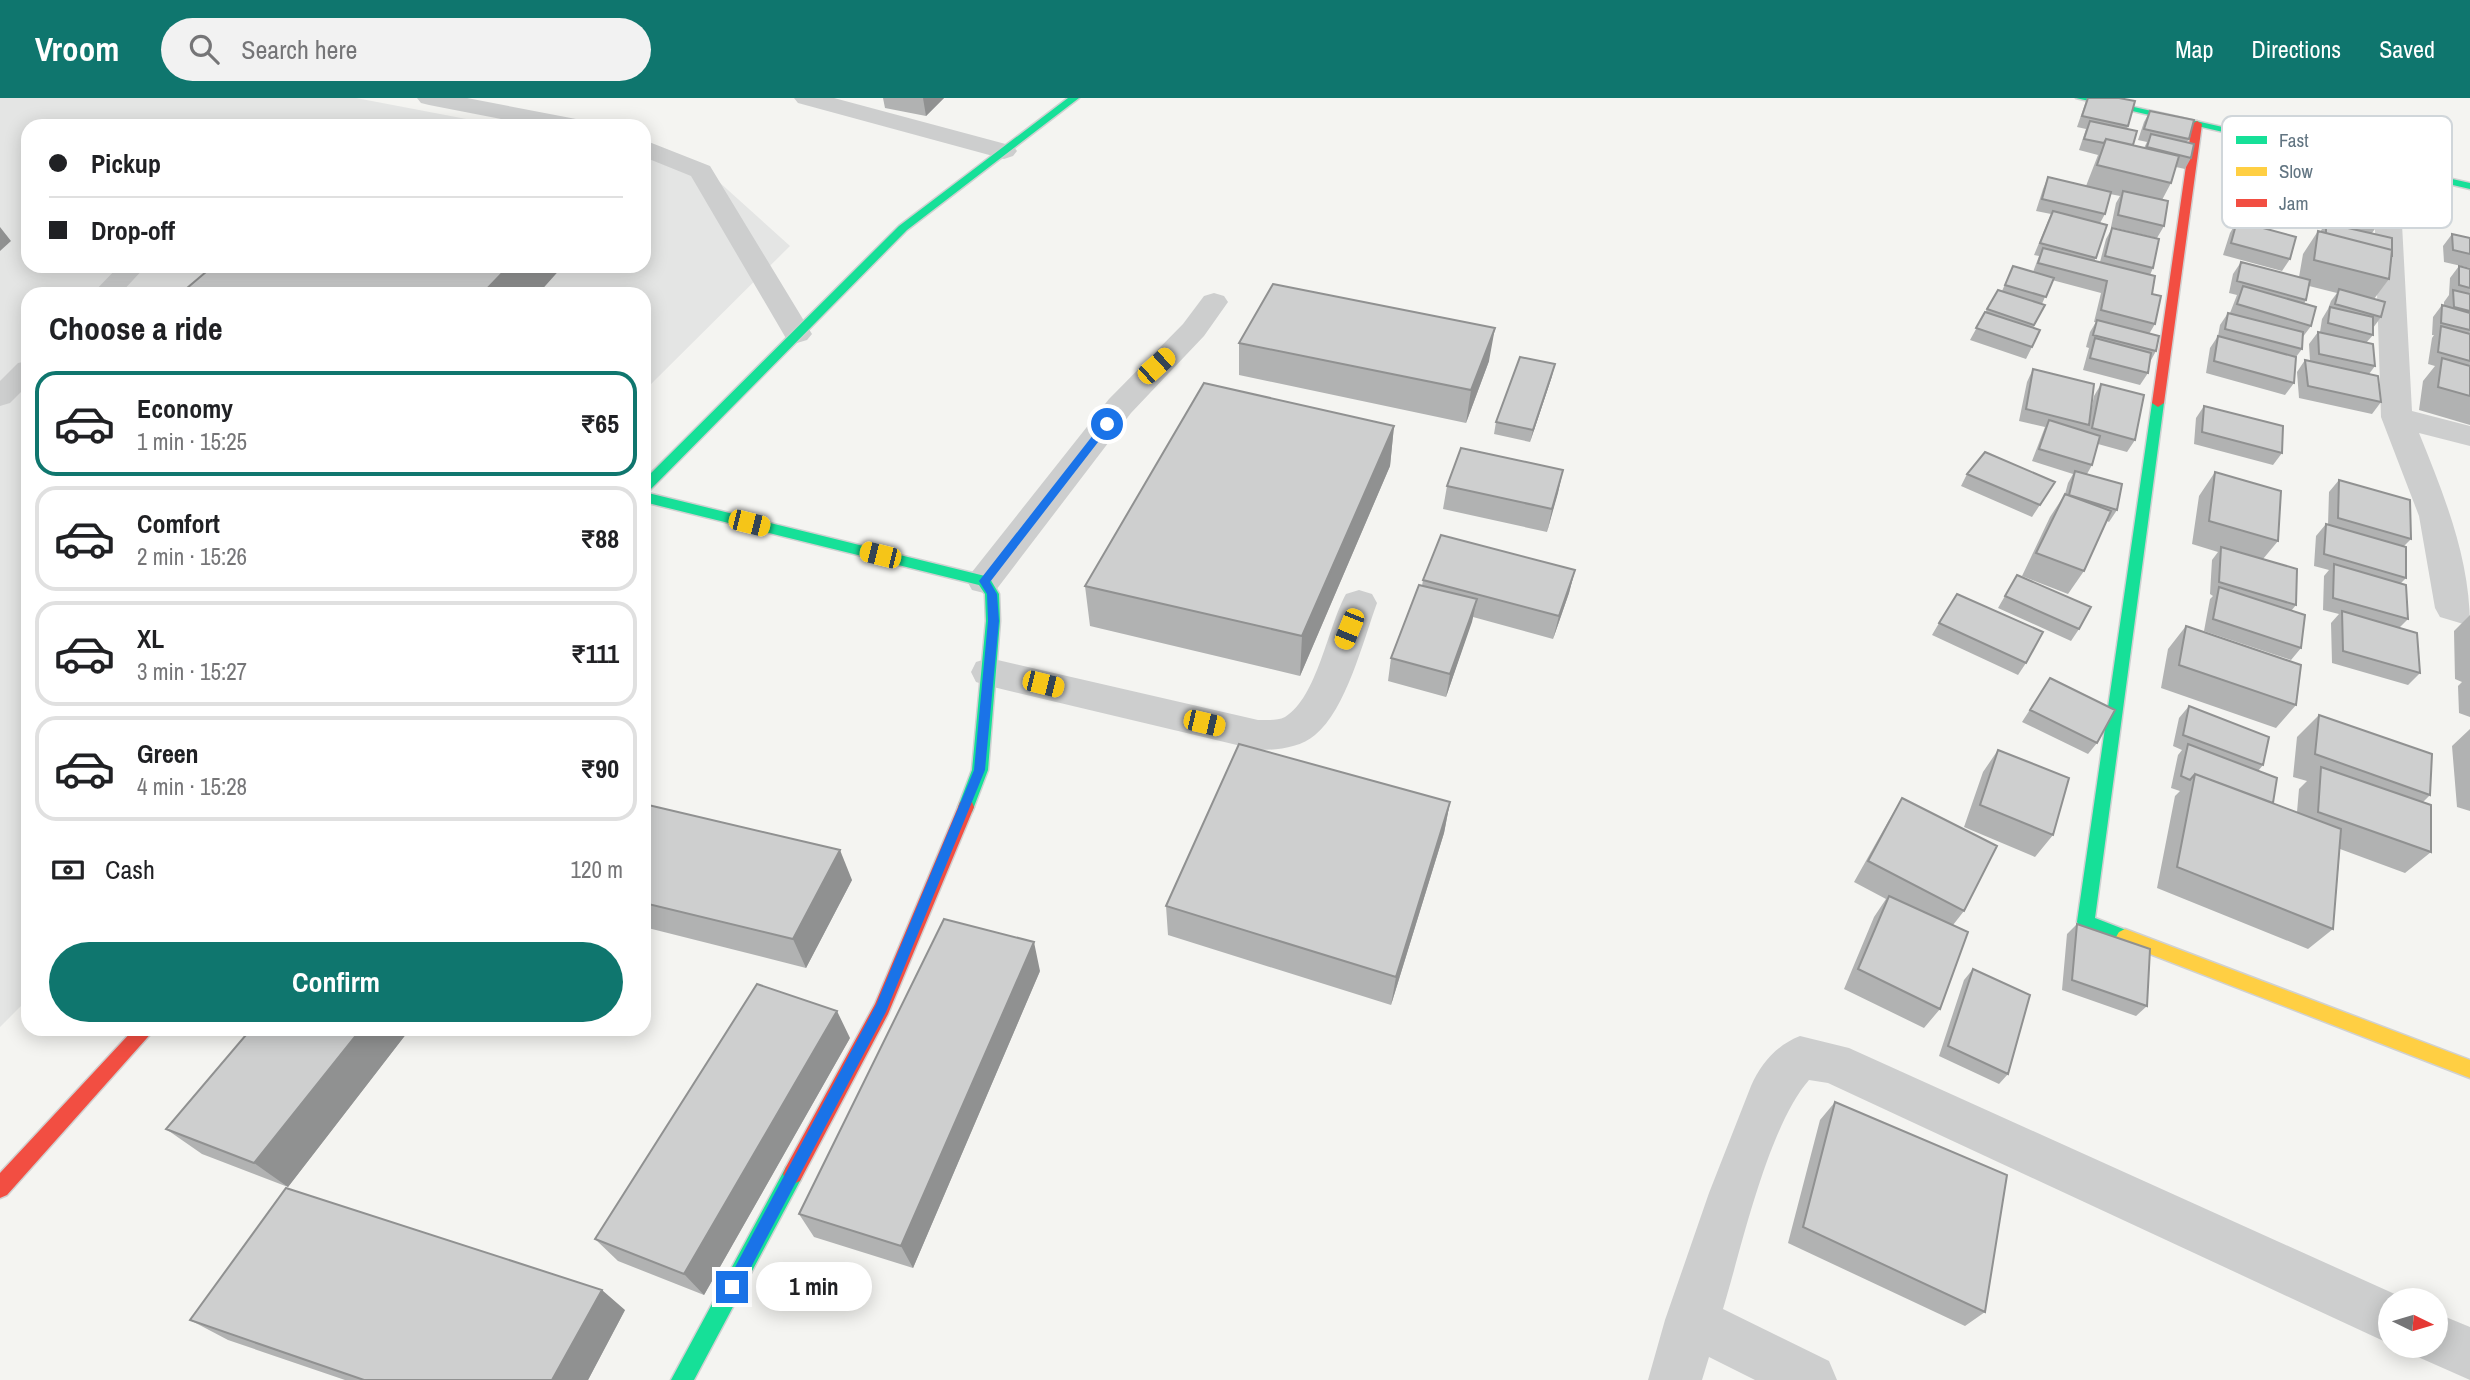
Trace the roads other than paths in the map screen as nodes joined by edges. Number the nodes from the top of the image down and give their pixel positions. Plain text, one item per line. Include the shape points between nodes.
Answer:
1 (429, 98) edge
2 (806, 98) edge
3 (1074, 98) edge
4 (2081, 98) edge
5 (539, 119) edge
6 (2197, 124) junction
7 (2222, 130) edge
8 (651, 151) edge
9 (1004, 151) junction
10 (2452, 182) edge
11 (2470, 186) edge
12 (2389, 228) edge
13 (126, 273) edge
14 (112, 287) edge
15 (1214, 302) dead end
16 (797, 334) junction
17 (21, 376) edge
18 (0, 397) edge
19 (2397, 417) junction
20 (2470, 436) edge
21 (651, 481) edge
22 (651, 498) edge
23 (984, 581) junction
24 (1359, 603) dead end
25 (2470, 613) edge
26 (989, 672) junction
27 (140, 1036) edge
28 (2470, 1069) edge
29 (0, 1188) edge
30 (2378, 1313) edge
31 (1691, 1320) junction
32 (2448, 1344) edge
33 (2470, 1354) edge
34 (682, 1380) edge
35 (1675, 1380) edge
36 (1810, 1380) edge

1 - 5 street
2 - 9 street
3 - 9 street
4 - 6 street
6 - 7 street
6 - 28 street via 2085,922
8 - 16 street via 701,171
9 - 16 street via 903,228
10 - 11 street
12 - 19 street
13 - 14 lane
15 - 23 street via 1187,338 1121,406
16 - 21 street
17 - 18 lane
19 - 20 street
19 - 25 street via 2436,516 2453,608
22 - 23 street
23 - 26 street via 992,594
24 - 26 street via 1318,705 1305,723 1278,735 1258,736
26 - 34 street via 980,770 882,1008
27 - 29 street
30 - 31 street via 1833,1063 1800,1057 1774,1086 1732,1193
31 - 35 street
31 - 36 street
32 - 33 street

